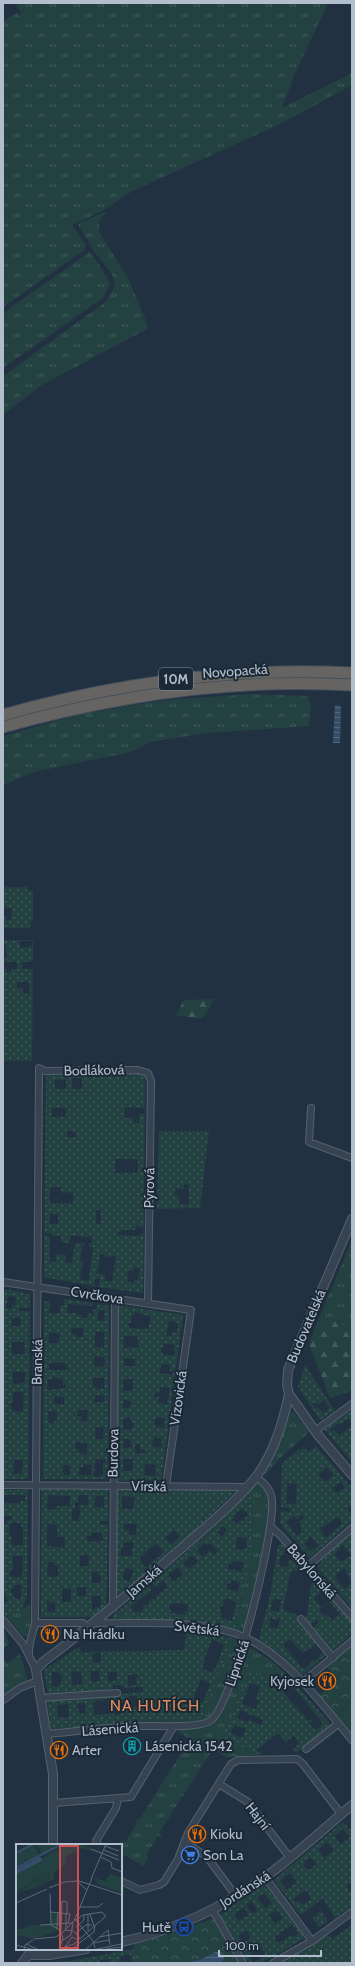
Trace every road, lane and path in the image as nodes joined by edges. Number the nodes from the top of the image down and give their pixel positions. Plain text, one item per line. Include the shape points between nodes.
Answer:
1 (352, 673) edge
2 (312, 683) junction
3 (352, 685) edge
4 (352, 691) edge
5 (3, 715) edge
6 (3, 726) edge
7 (39, 1068) joint
8 (148, 1073) joint
9 (310, 1108) dead end
10 (352, 1158) edge
11 (352, 1219) edge
12 (3, 1282) edge
13 (38, 1286) junction
14 (115, 1298) junction
15 (148, 1303) junction
16 (191, 1310) joint
17 (289, 1394) junction
18 (352, 1404) edge
19 (315, 1431) junction
20 (352, 1475) edge
21 (256, 1477) junction
22 (3, 1485) edge
23 (35, 1485) junction
24 (113, 1485) junction
25 (166, 1486) junction
26 (246, 1487) junction
27 (271, 1527) junction
28 (352, 1528) edge
29 (308, 1566) junction
30 (113, 1608) junction
31 (352, 1617) edge
32 (301, 1619) dead end
33 (3, 1620) edge
34 (35, 1623) junction
35 (83, 1623) dead end
36 (95, 1623) junction
37 (245, 1638) junction
38 (352, 1641) edge
39 (29, 1654) junction
40 (333, 1658) junction
41 (36, 1670) junction
42 (37, 1681) junction
43 (303, 1682) junction
44 (117, 1693) dead end
45 (40, 1698) junction
46 (3, 1700) edge
47 (338, 1724) junction
48 (174, 1726) junction
49 (46, 1734) junction
50 (352, 1740) edge
51 (306, 1749) dead end
52 (219, 1784) junction
53 (118, 1798) junction
54 (54, 1803) junction
55 (352, 1805) edge
56 (341, 1814) junction
57 (185, 1842) junction
58 (53, 1844) edge
59 (98, 1844) edge
60 (290, 1858) junction
61 (265, 1877) junction
62 (122, 1882) edge
63 (236, 1896) junction
64 (212, 1909) junction
65 (352, 1912) edge
66 (312, 1941) junction
67 (122, 1942) edge
68 (80, 1950) edge
69 (31, 1952) edge
70 (22, 1963) edge
71 (243, 1963) edge
72 (273, 1963) edge

1 - 5 highway, Novopacká / 10M via 274,672 178,679 90,693
2 - 3 highway, Novopacká / 10M
2 - 4 highway
2 - 6 highway, Novopacká / 10M via 232,685 132,696
7 - 8 street, Bodláková via 45,1071 138,1070
7 - 13 street, Branská
8 - 15 street, Pýrová via 151,1081
9 - 10 street via 309,1142
11 - 17 street, Budovatelská via 288,1370
12 - 13 street, Cvrčkova
13 - 14 street, Cvrčkova
13 - 23 street, Branská
14 - 15 street, Cvrčkova
14 - 24 street, Burdova
15 - 16 street, Cvrčkova
16 - 25 street, Vizovická
17 - 19 street
17 - 21 street via 285,1415 273,1447
18 - 19 street
19 - 20 street
21 - 26 street
21 - 27 street, Lipnická via 267,1486 271,1494
22 - 23 street, Vírská
23 - 24 street, Vírská
23 - 34 street, Branská
24 - 25 street, Vírská
24 - 30 street, Burdova
25 - 26 street, Vírská
26 - 30 street, Jamská via 204,1528
27 - 29 street, Babylonská
27 - 37 street, Lipnická
28 - 29 street
29 - 31 street, Babylonská
30 - 36 street, Jamská
32 - 40 street
33 - 39 street
34 - 35 street
34 - 39 street, Branská via 33,1637 28,1646
36 - 37 street, Světská via 194,1626 234,1633
36 - 41 street, Jamská via 42,1662
37 - 43 street, Světská via 272,1655
37 - 48 street, Lipnická via 228,1688 213,1718 205,1723
38 - 40 street
39 - 41 street
40 - 43 street
41 - 42 street
42 - 45 street
42 - 46 street via 20,1688
43 - 47 street, Světská
44 - 45 street
45 - 49 street
47 - 50 street, Světská
47 - 51 street
48 - 49 street, Lásenická
48 - 53 street via 131,1797
49 - 54 street via 53,1774
52 - 56 street via 231,1764 238,1760 297,1760 303,1764
52 - 57 street
52 - 60 street, Hajní via 248,1802
53 - 54 street
53 - 59 street via 116,1808 96,1841
54 - 58 street
55 - 56 street, Jordánská
56 - 60 street, Jordánská
57 - 62 street via 166,1879 159,1885 137,1890
57 - 63 street via 207,1857
60 - 61 street, Jordánská
61 - 63 street, Jordánská
61 - 66 street
63 - 64 street, Jordánská
64 - 67 street, Jordánská via 159,1931
64 - 71 street
65 - 66 street
66 - 72 street
68 - 69 street via 43,1956
69 - 70 street

